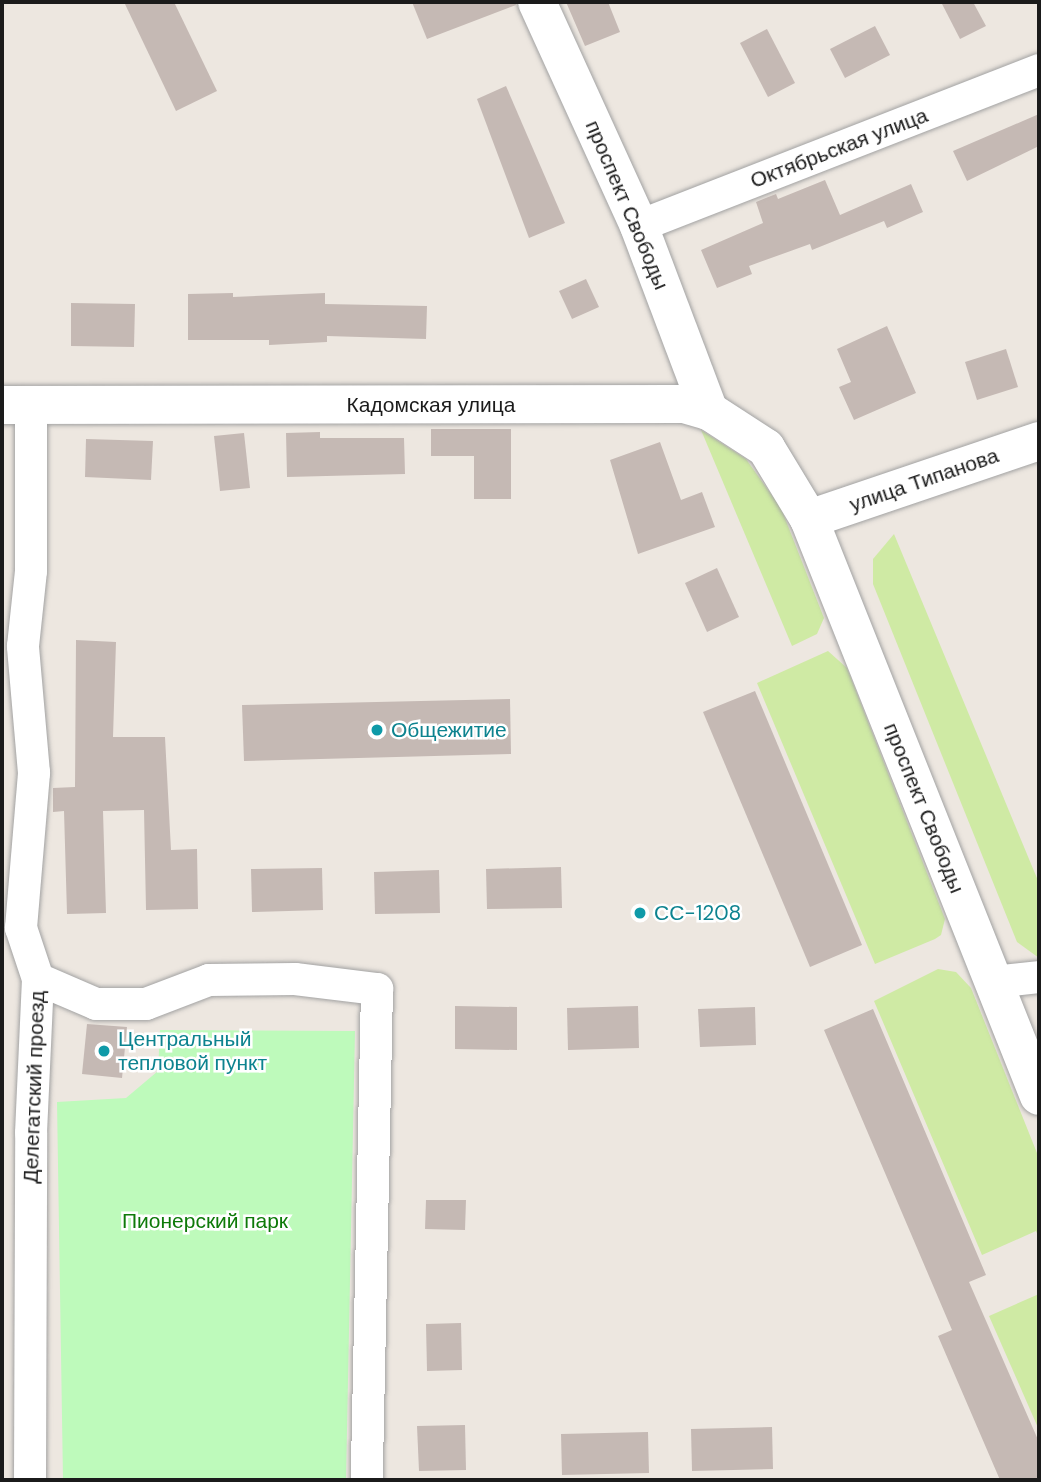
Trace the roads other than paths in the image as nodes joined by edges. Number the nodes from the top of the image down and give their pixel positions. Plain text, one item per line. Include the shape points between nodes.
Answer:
1 (537, 2) edge
2 (1039, 70) edge
3 (639, 226) junction
4 (16, 405) edge
5 (709, 411) junction
6 (1039, 441) edge
7 (809, 519) junction
8 (1039, 977) edge
9 (38, 979) junction
10 (993, 982) junction
11 (1039, 1096) edge
12 (30, 1480) edge
13 (367, 1480) edge

1 - 3 street, проспект Свободы
2 - 3 street, Октябрьская улица
3 - 5 street, проспект Свободы
4 - 5 street, Кадомская улица via 684,404
4 - 9 street, Делегатский проезд via 32,571 23,646 34,773 21,928
5 - 7 street, Кадомская улица via 766,448
6 - 7 street, улица Типанова
7 - 10 street, проспект Свободы
8 - 10 street
9 - 12 street, Делегатский проезд via 31,1133
9 - 13 street via 96,1004 145,1004 209,980 295,979 377,989
10 - 11 street, проспект Свободы

